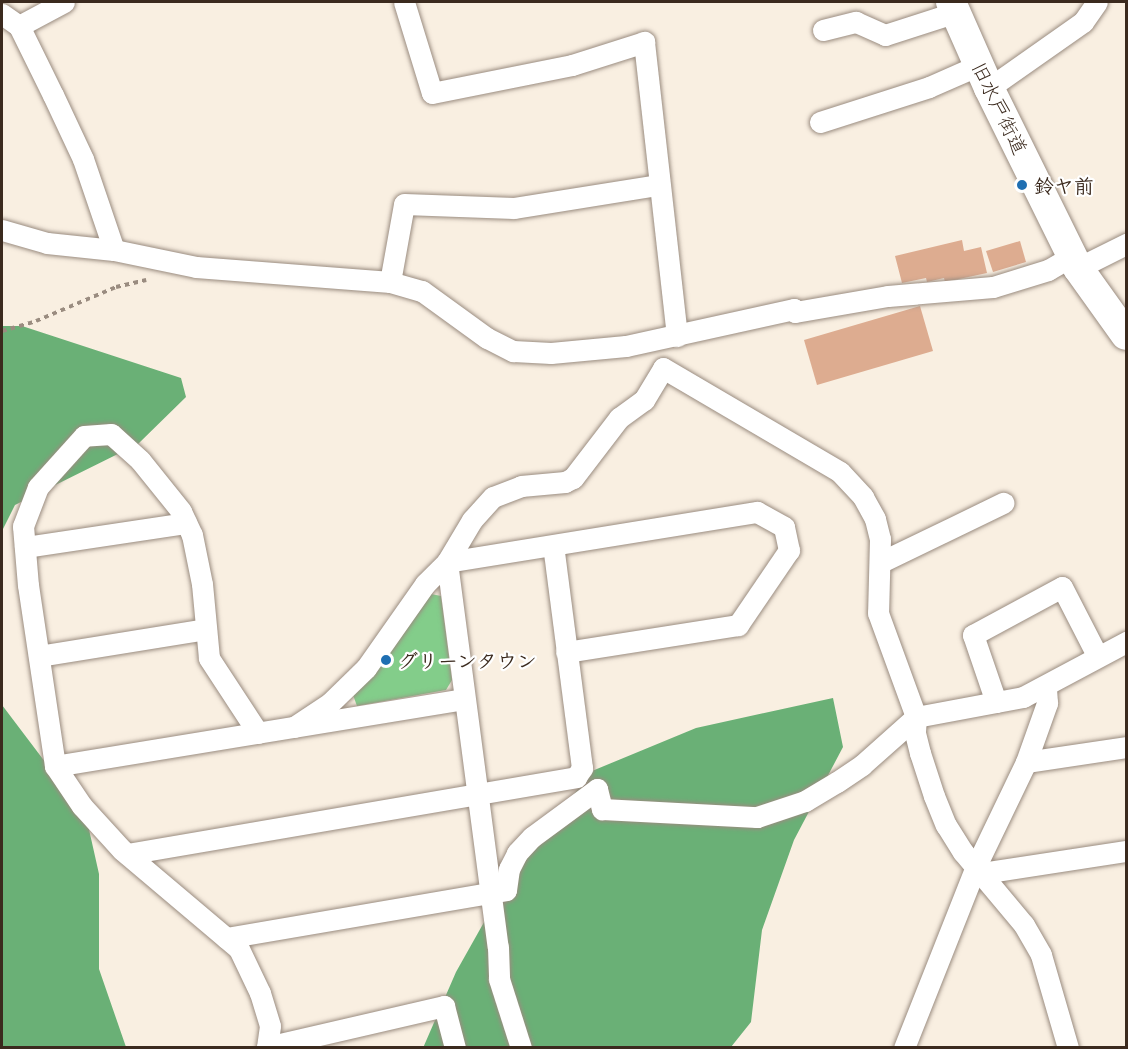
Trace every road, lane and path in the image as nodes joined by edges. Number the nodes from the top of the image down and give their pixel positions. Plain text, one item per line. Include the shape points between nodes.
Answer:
1 (64, 2) edge
2 (404, 2) edge
3 (1097, 2) edge
4 (953, 7) edge
5 (10, 20) edge
6 (823, 30) dead end
7 (984, 76) junction
8 (820, 122) dead end
9 (658, 185) junction
10 (2, 230) edge
11 (1126, 244) edge
12 (114, 250) junction
13 (1075, 262) junction
14 (150, 278) dead end
15 (390, 282) junction
16 (2, 331) edge
17 (1126, 335) edge
18 (676, 336) junction
19 (626, 346) junction
20 (663, 368) junction
21 (1003, 503) dead end
22 (186, 523) junction
23 (553, 546) junction
24 (25, 547) junction
25 (447, 562) junction
26 (881, 562) junction
27 (206, 629) junction
28 (1126, 642) edge
29 (566, 652) junction
30 (39, 656) junction
31 (1097, 656) junction
32 (1046, 687) junction
33 (464, 699) junction
34 (996, 702) junction
35 (916, 717) junction
36 (294, 727) junction
37 (258, 733) junction
38 (1126, 747) edge
39 (1026, 762) junction
40 (55, 766) junction
41 (477, 794) junction
42 (1126, 851) edge
43 (127, 854) junction
44 (979, 869) junction
45 (490, 892) junction
46 (226, 938) junction
47 (455, 1047) edge
48 (522, 1047) edge
49 (904, 1047) edge
50 (1068, 1047) edge

1 - 5 street
2 - 9 street via 432,93 572,65 644,42
3 - 7 street via 1083,22
4 - 6 street via 885,35 856,22
4 - 7 street, 旧水戸街道
5 - 12 street via 83,159
7 - 8 street via 929,87
7 - 13 street, 旧水戸街道
9 - 15 street via 514,208 404,204
9 - 18 street
10 - 12 street via 47,243
11 - 13 street
12 - 15 street via 196,267
13 - 17 street, 旧水戸街道
13 - 18 street via 993,287 888,296 795,312 794,309
14 - 16 path
15 - 19 street via 422,291 487,338 513,351 551,353
18 - 19 street
19 - 20 street
20 - 25 street via 644,400 619,418 573,478 521,486 493,497 472,520
20 - 26 street via 840,472 863,497 874,519
21 - 26 street
22 - 24 street
22 - 24 street via 159,482 111,434 84,436 38,487 23,526
22 - 27 street via 202,584
23 - 25 street
23 - 29 street
23 - 29 street via 757,512 783,527 789,550 738,625
24 - 30 street
25 - 33 street
25 - 36 street via 425,584 366,668 330,703
26 - 35 street via 878,613
27 - 30 street
27 - 37 street via 209,658
28 - 31 street
29 - 41 street via 582,768 576,777
30 - 40 street
31 - 32 street
31 - 34 street via 1062,587 973,635
32 - 34 street
32 - 39 street via 1047,703
33 - 36 street
33 - 41 street
34 - 35 street
35 - 44 street via 917,743 946,825
35 - 45 street via 837,782 805,801 757,817 602,809 597,789 532,837 509,869 506,890
36 - 37 street
37 - 40 street
38 - 39 street
39 - 44 street
40 - 43 street via 82,806
41 - 43 street
41 - 45 street
42 - 44 street
43 - 46 street
44 - 49 street
44 - 50 street via 1024,925 1041,955
45 - 46 street
45 - 48 street via 499,979
46 - 47 street via 239,949 260,993 270,1026 267,1047 444,1006

